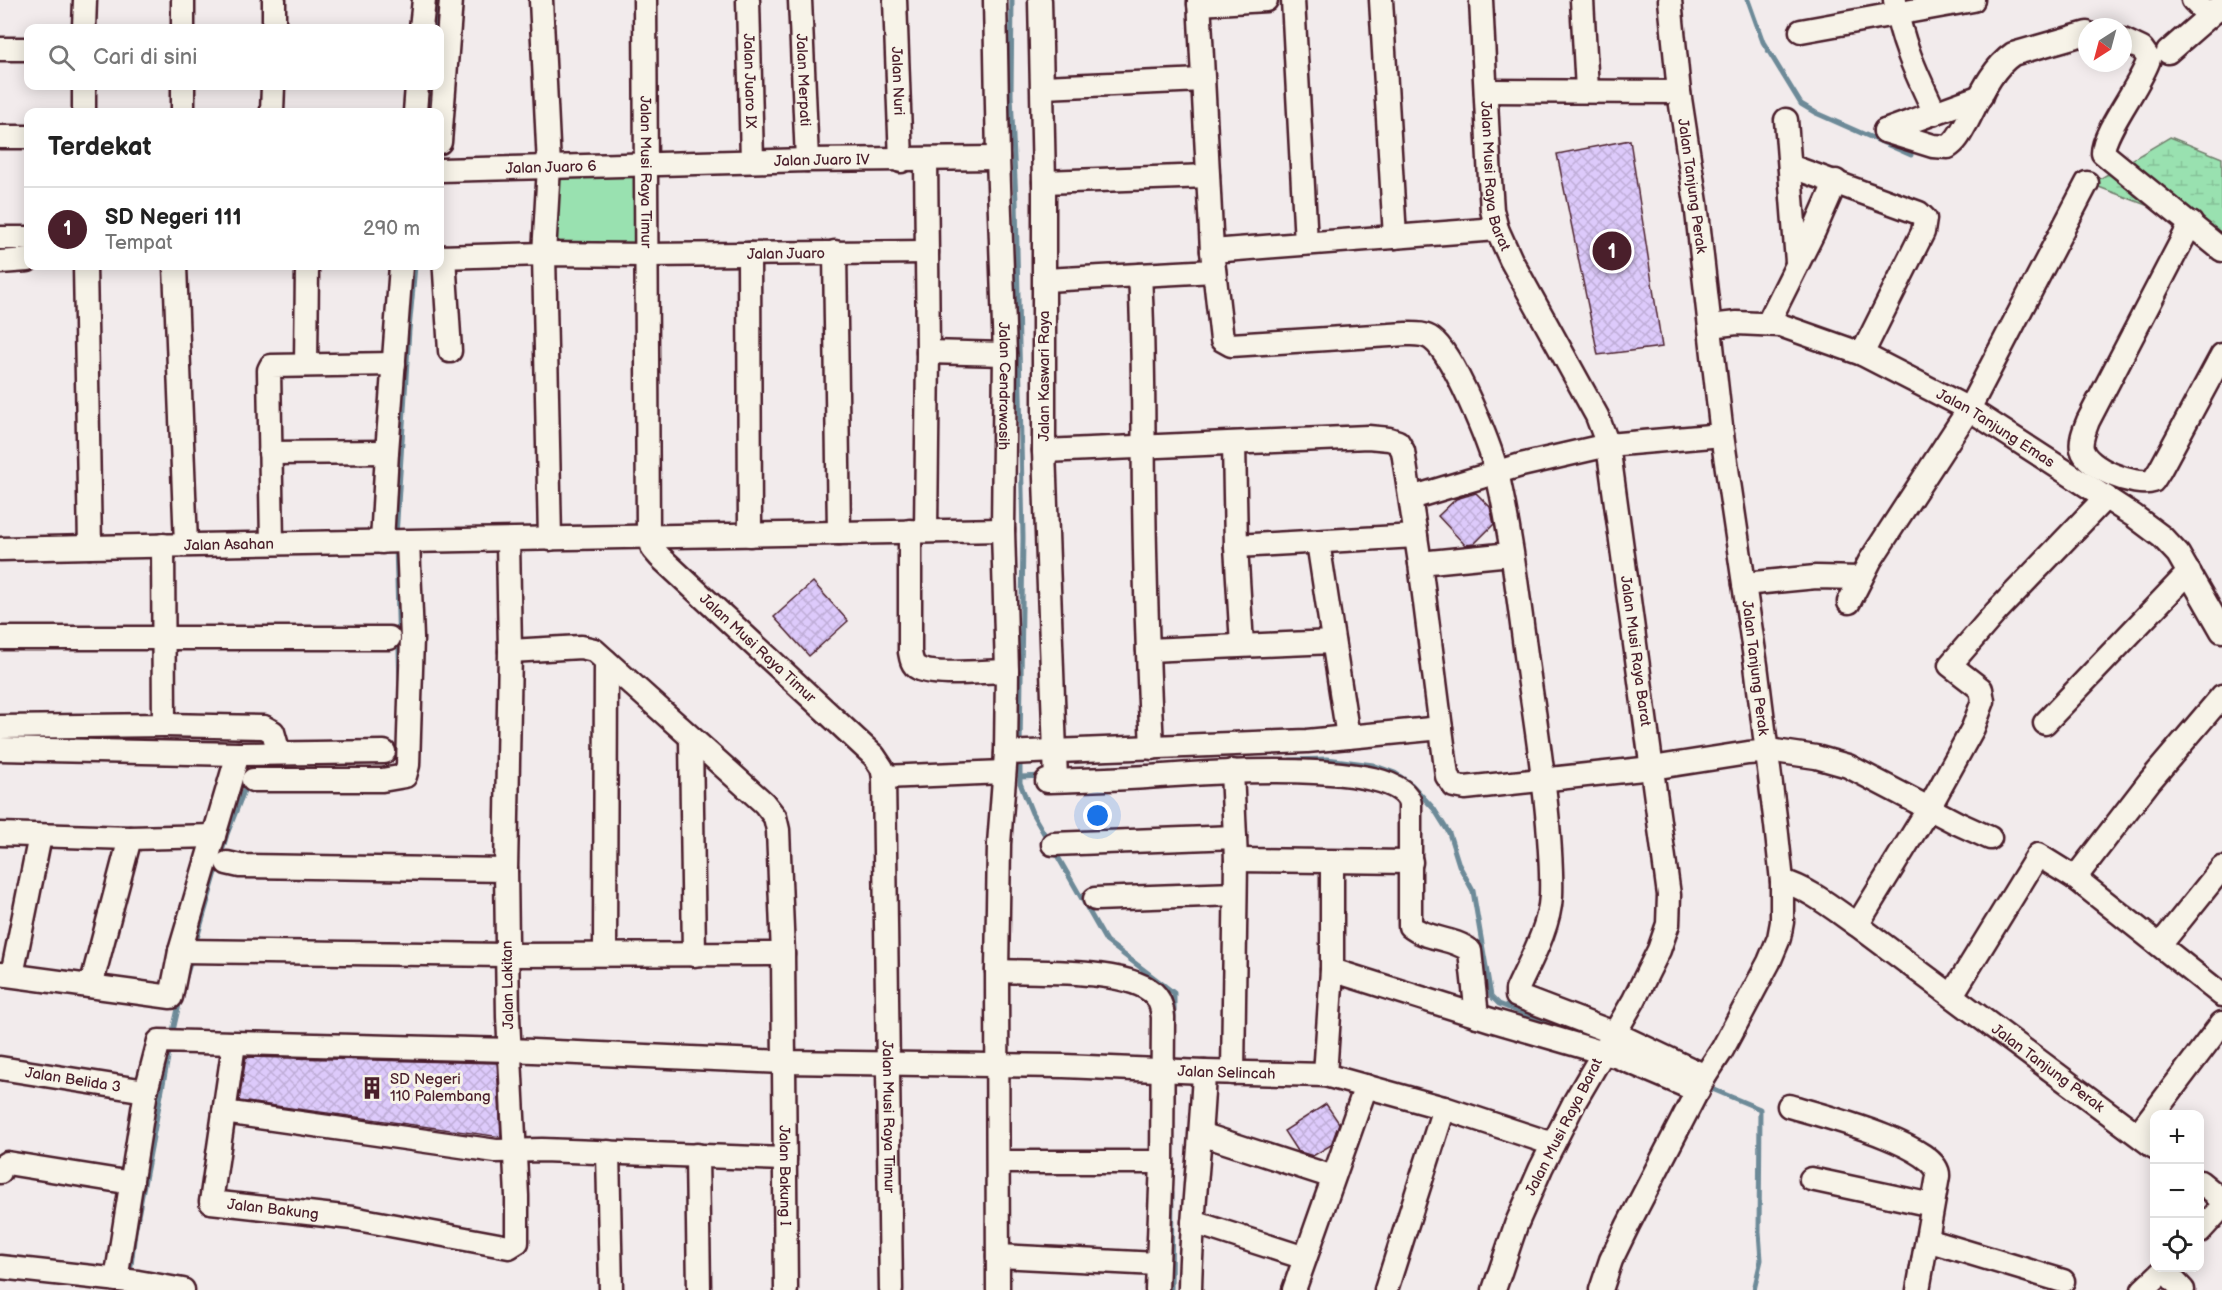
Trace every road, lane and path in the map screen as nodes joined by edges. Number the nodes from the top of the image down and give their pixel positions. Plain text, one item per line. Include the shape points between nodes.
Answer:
1 (85, 0) edge
2 (183, 0) edge
3 (274, 0) edge
4 (424, 0) edge
5 (451, 0) edge
6 (541, 0) edge
7 (645, 0) edge
8 (748, 0) edge
9 (800, 0) edge
10 (895, 0) edge
11 (995, 0) edge
12 (1040, 0) edge
13 (1266, 0) edge
14 (1293, 0) edge
15 (1381, 0) edge
16 (1481, 0) edge
17 (1582, 0) edge
18 (1670, 0) edge
19 (1973, 0) edge
20 (2193, 0) edge
21 (1199, 2) edge
22 (1896, 7) edge
23 (2216, 11) edge
24 (84, 24) edge
25 (183, 24) edge
26 (274, 24) edge
27 (421, 24) edge
28 (1801, 31) dead end
29 (2078, 36) edge
30 (2132, 45) edge
31 (0, 49) edge
32 (24, 49) edge
33 (2168, 52) dead end
34 (1203, 80) junction
35 (1043, 87) junction
36 (84, 90) edge
37 (183, 90) edge
38 (273, 90) edge
39 (417, 90) edge
40 (1587, 90) junction
41 (1486, 91) junction
42 (1679, 92) junction
43 (1981, 96) junction
44 (84, 108) edge
45 (183, 108) edge
46 (272, 108) edge
47 (415, 108) edge
48 (443, 108) edge
49 (1935, 113) junction
50 (1786, 120) dead end
51 (0, 137) edge
52 (24, 137) edge
53 (998, 158) junction
54 (807, 160) junction
55 (926, 160) junction
56 (752, 161) junction
57 (901, 161) junction
58 (549, 166) junction
59 (647, 166) junction
60 (1790, 166) junction
61 (447, 169) edge
62 (1208, 176) junction
63 (1836, 181) junction
64 (1044, 182) junction
65 (2087, 183) dead end
66 (2191, 224) junction
67 (1497, 229) junction
68 (1395, 237) junction
69 (0, 238) edge
70 (24, 238) edge
71 (1306, 243) junction
72 (2222, 250) edge
73 (835, 252) junction
74 (927, 252) junction
75 (544, 254) junction
76 (749, 254) junction
77 (646, 255) junction
78 (444, 257) edge
79 (24, 260) edge
80 (1213, 261) junction
81 (0, 262) edge
82 (1797, 268) junction
83 (86, 270) edge
84 (175, 270) edge
85 (307, 270) edge
86 (401, 270) edge
87 (443, 270) edge
88 (1140, 275) junction
89 (1045, 280) junction
90 (1768, 323) junction
91 (1710, 326) junction
92 (450, 351) dead end
93 (928, 352) junction
94 (1005, 354) junction
95 (1862, 354) junction
96 (2222, 355) edge
97 (306, 364) junction
98 (394, 364) junction
99 (1969, 409) junction
100 (1722, 435) junction
101 (1234, 443) junction
102 (1608, 446) junction
103 (1144, 447) junction
104 (1044, 451) junction
105 (387, 452) junction
106 (270, 453) junction
107 (1496, 473) junction
108 (2106, 497) junction
109 (1411, 498) junction
110 (1004, 530) junction
111 (918, 531) junction
112 (839, 533) junction
113 (750, 535) junction
114 (1416, 536) junction
115 (649, 538) junction
116 (550, 539) junction
117 (508, 540) junction
118 (395, 542) junction
119 (1318, 542) junction
120 (272, 543) junction
121 (174, 544) junction
122 (1236, 546) junction
123 (90, 547) junction
124 (0, 549) edge
125 (1511, 554) junction
126 (1420, 563) junction
127 (2189, 572) junction
128 (1861, 578) junction
129 (1744, 584) junction
130 (1849, 602) dead end
131 (2221, 627) edge
132 (0, 638) edge
133 (389, 638) dead end
134 (164, 639) junction
135 (1333, 642) junction
136 (1242, 645) junction
137 (1148, 650) junction
138 (510, 651) junction
139 (606, 661) junction
140 (1007, 671) junction
141 (2222, 696) edge
142 (2045, 723) dead end
143 (164, 725) junction
144 (0, 727) edge
145 (1441, 728) junction
146 (1348, 737) junction
147 (691, 738) junction
148 (1152, 748) junction
149 (0, 749) edge
150 (1766, 751) junction
151 (384, 752) dead end
152 (279, 753) junction
153 (238, 754) junction
154 (1300, 757) junction
155 (1014, 758) junction
156 (1652, 768) junction
157 (1054, 771) junction
158 (1232, 771) junction
159 (884, 777) junction
160 (253, 780) dead end
161 (1544, 780) junction
162 (1929, 808) junction
163 (0, 834) edge
164 (40, 836) junction
165 (214, 836) junction
166 (1235, 837) junction
167 (130, 838) junction
168 (1990, 838) dead end
169 (1053, 844) dead end
170 (1236, 860) junction
171 (1332, 862) junction
172 (1411, 862) junction
173 (227, 863) dead end
174 (2222, 868) edge
175 (506, 870) junction
176 (2075, 878) junction
177 (1782, 881) junction
178 (1235, 894) junction
179 (1095, 899) dead end
180 (1857, 925) junction
181 (2160, 945) junction
182 (182, 951) junction
183 (605, 954) junction
184 (694, 954) junction
185 (783, 954) junction
186 (507, 955) junction
187 (1332, 970) junction
188 (997, 971) junction
189 (6, 974) edge
190 (91, 986) junction
191 (1952, 995) junction
192 (2222, 995) edge
193 (1477, 1016) junction
194 (2222, 1023) edge
195 (1608, 1043) junction
196 (234, 1044) junction
197 (510, 1050) junction
198 (784, 1062) junction
199 (890, 1065) junction
200 (996, 1066) junction
201 (0, 1068) edge
202 (1166, 1070) junction
203 (1199, 1072) junction
204 (1233, 1073) junction
205 (1325, 1075) junction
206 (1702, 1083) junction
207 (1366, 1086) junction
208 (146, 1091) junction
209 (1789, 1106) dead end
210 (1444, 1108) junction
211 (224, 1112) junction
212 (1201, 1134) junction
213 (2146, 1141) edge
214 (1553, 1144) junction
215 (515, 1151) junction
216 (608, 1152) junction
217 (697, 1155) junction
218 (785, 1159) junction
219 (999, 1162) junction
220 (1162, 1162) junction
221 (0, 1172) edge
222 (1334, 1177) junction
223 (1811, 1179) dead end
224 (132, 1183) junction
225 (2204, 1186) edge
226 (2222, 1200) edge
227 (1932, 1205) junction
228 (2222, 1208) edge
229 (1193, 1222) junction
230 (2204, 1226) edge
231 (1927, 1240) junction
232 (998, 1256) junction
233 (1305, 1258) junction
234 (1157, 1264) junction
235 (0, 1267) edge
236 (2162, 1272) edge
237 (2168, 1272) edge
238 (126, 1281) junction
239 (2063, 1281) dead end
240 (183, 1290) edge
241 (610, 1290) edge
242 (699, 1290) edge
243 (786, 1290) edge
244 (891, 1290) edge
245 (998, 1290) edge
246 (1157, 1290) edge
247 (1190, 1290) edge
248 (1294, 1290) edge
249 (1386, 1290) edge
250 (1494, 1290) edge
251 (1601, 1290) edge
252 (1918, 1290) edge
253 (2143, 1290) edge
254 (2183, 1290) edge

1 - 24 street
2 - 25 street
3 - 26 street
4 - 27 street
5 - 48 street
6 - 58 street
7 - 59 street, Jalan Musi Raya Timur
8 - 56 street, Jalan Juaro IX
9 - 54 street, Jalan Merpati
10 - 57 street, Jalan Nuri
11 - 53 street, Jalan Cendrawasih
12 - 35 street, Jalan Kaswari Raya
13 - 21 street
14 - 71 street
15 - 68 street
16 - 41 street, Jalan Musi Raya Barat
17 - 40 street
18 - 42 street, Jalan Tanjung Perak
19 - 22 street
20 - 23 street
21 - 34 street
22 - 28 street
22 - 49 street via 1912,65
23 - 33 street
29 - 43 street via 2013,54 1997,67
30 - 66 street via 2149,59 2104,142 2103,153
31 - 32 street
34 - 35 street
34 - 62 street
35 - 64 street, Jalan Kaswari Raya
36 - 44 street
37 - 45 street
38 - 46 street
39 - 47 street
40 - 41 street
40 - 42 street
41 - 67 street, Jalan Musi Raya Barat via 1492,210
42 - 91 street, Jalan Tanjung Perak
43 - 49 street
43 - 49 street via 1959,138 1948,147 1885,131
50 - 60 street
51 - 52 street
53 - 55 street, Jalan Juaro IV
53 - 94 street, Jalan Cendrawasih
54 - 56 street, Jalan Juaro IV
54 - 57 street, Jalan Juaro IV
55 - 57 street, Jalan Juaro IV
55 - 74 street
56 - 59 street, Jalan Juaro IV
58 - 59 street, Jalan Juaro 6
58 - 61 street, Jalan Juaro 6
58 - 75 street
59 - 77 street, Jalan Musi Raya Timur
60 - 63 street
60 - 82 street
62 - 64 street
62 - 80 street
63 - 82 street
63 - 95 street via 1919,213 1926,222
64 - 89 street, Jalan Kaswari Raya
65 - 99 street
66 - 72 street
66 - 96 street via 2088,421 2082,441 2084,454 2128,481 2153,481
67 - 68 street
67 - 102 street, Jalan Musi Raya Barat via 1592,406
68 - 71 street
69 - 70 street
71 - 80 street
73 - 74 street, Jalan Juaro
73 - 76 street, Jalan Juaro
73 - 112 street
74 - 93 street
75 - 77 street, Jalan Juaro
75 - 78 street, Jalan Juaro
75 - 116 street
76 - 77 street, Jalan Juaro
76 - 113 street
77 - 115 street, Jalan Musi Raya Timur
79 - 81 street
80 - 88 street
80 - 107 street via 1220,335 1227,344 1418,333 1431,338 1451,365 1476,415
82 - 90 street
83 - 123 street
84 - 121 street
85 - 97 street
86 - 98 street
87 - 92 street
88 - 89 street
88 - 103 street
89 - 104 street, Jalan Kaswari Raya
90 - 91 street, Jalan Tanjung Emas
90 - 95 street, Jalan Tanjung Emas
91 - 100 street, Jalan Tanjung Perak
93 - 94 street
93 - 111 street
94 - 110 street, Jalan Cendrawasih
95 - 99 street, Jalan Tanjung Emas
97 - 98 street
97 - 106 street via 269,369
98 - 105 street
99 - 108 street, Jalan Tanjung Emas
99 - 128 street
100 - 102 street
100 - 129 street, Jalan Tanjung Perak
101 - 103 street
101 - 109 street via 1368,437 1395,441 1403,451
101 - 122 street
102 - 107 street
102 - 156 street, Jalan Musi Raya Barat
103 - 104 street
103 - 137 street
104 - 157 street, Jalan Kaswari Raya
105 - 106 street
105 - 118 street
106 - 120 street
107 - 109 street
107 - 125 street
108 - 127 street, Jalan Tanjung Emas via 2162,537
108 - 162 street via 1950,665 1981,690 1983,700
109 - 114 street
110 - 111 street, Jalan Asahan
110 - 140 street, Jalan Cendrawasih
111 - 112 street, Jalan Asahan
111 - 140 street via 910,652 914,665 937,672
112 - 113 street, Jalan Asahan
113 - 115 street, Jalan Asahan
114 - 119 street
114 - 126 street
115 - 116 street, Jalan Asahan
115 - 159 street, Jalan Musi Raya Timur via 659,556 874,756
116 - 117 street, Jalan Asahan
117 - 118 street, Jalan Asahan
117 - 138 street, Jalan Lakitan
118 - 120 street, Jalan Asahan
118 - 160 street via 412,638 405,776 382,780
119 - 122 street
119 - 135 street
120 - 121 street, Jalan Asahan
121 - 123 street, Jalan Asahan
121 - 134 street
122 - 136 street
123 - 124 street, Jalan Asahan
125 - 126 street
125 - 161 street
126 - 145 street
127 - 131 street, Jalan Tanjung Emas
127 - 142 street
128 - 129 street via 1816,577
128 - 130 street
129 - 150 street, Jalan Tanjung Perak
132 - 134 street
133 - 134 street
134 - 143 street
135 - 136 street
135 - 146 street
136 - 137 street
137 - 148 street
138 - 139 street, Jalan Bakung I via 589,647
138 - 175 street, Jalan Lakitan
139 - 147 street, Jalan Bakung I
139 - 183 street
140 - 155 street, Jalan Cendrawasih
141 - 176 street
143 - 144 street
143 - 152 street via 264,726 273,732
145 - 146 street
145 - 161 street via 1447,776 1454,786
146 - 154 street
147 - 184 street
147 - 185 street, Jalan Bakung I via 775,817
148 - 154 street
148 - 157 street
149 - 153 street
150 - 156 street
150 - 162 street via 1836,762
150 - 177 street, Jalan Tanjung Perak
151 - 152 street
152 - 153 street
153 - 165 street
154 - 158 street
154 - 172 street via 1341,774 1378,781 1406,794 1410,804
155 - 157 street
155 - 159 street
155 - 188 street, Jalan Cendrawasih via 999,844
156 - 161 street
156 - 195 street, Jalan Musi Raya Barat via 1669,895 1668,924 1659,950
157 - 158 street
158 - 166 street
159 - 199 street, Jalan Musi Raya Timur
161 - 195 street via 1551,898 1517,995
162 - 168 street
162 - 180 street
163 - 164 street
164 - 167 street
164 - 189 street
165 - 167 street
165 - 182 street
166 - 169 street
166 - 170 street
167 - 190 street
170 - 171 street
170 - 178 street
171 - 172 street
171 - 187 street
172 - 193 street via 1410,926 1470,951
173 - 175 street
174 - 181 street
175 - 186 street, Jalan Lakitan
176 - 181 street
176 - 191 street via 2038,855
177 - 180 street, Jalan Tanjung Perak via 1805,890
177 - 206 street via 1779,938
178 - 179 street
178 - 204 street
180 - 191 street, Jalan Tanjung Perak
181 - 192 street
182 - 186 street
182 - 190 street via 171,997
183 - 184 street
183 - 186 street
184 - 185 street
185 - 198 street, Jalan Bakung I
186 - 197 street, Jalan Lakitan
187 - 193 street
187 - 205 street
188 - 200 street, Jalan Cendrawasih
188 - 202 street via 1106,976 1147,988 1161,1004
189 - 190 street
191 - 213 street, Jalan Tanjung Perak
193 - 195 street
194 - 213 street
195 - 206 street
195 - 214 street, Jalan Musi Raya Barat
196 - 197 street
196 - 208 street via 159,1041
196 - 211 street
197 - 198 street, Jalan Lakitan
197 - 215 street
198 - 199 street, Jalan Lakitan
198 - 218 street, Jalan Bakung I
199 - 200 street, Jalan Selincah
199 - 244 street, Jalan Musi Raya Timur
200 - 202 street, Jalan Selincah
200 - 219 street, Jalan Cendrawasih
201 - 208 street, Jalan Belida 3
202 - 203 street, Jalan Selincah
202 - 220 street
203 - 204 street, Jalan Selincah
203 - 212 street
204 - 205 street, Jalan Selincah
205 - 207 street, Jalan Selincah
206 - 251 street via 1628,1225
207 - 210 street, Jalan Selincah
207 - 222 street
208 - 224 street
209 - 227 street via 1868,1130 1924,1155 1939,1172
210 - 214 street, Jalan Selincah
210 - 249 street
211 - 215 street
211 - 215 street, Jalan Bakung via 211,1202 352,1218 509,1247 518,1237
212 - 222 street
212 - 229 street
214 - 250 street, Jalan Musi Raya Barat via 1516,1225
215 - 216 street
216 - 217 street
216 - 241 street
217 - 218 street
217 - 242 street
218 - 243 street, Jalan Bakung I
219 - 220 street
219 - 232 street, Jalan Cendrawasih
220 - 234 street
221 - 224 street via 8,1163
222 - 233 street
223 - 227 street
224 - 238 street
225 - 226 street
227 - 231 street
228 - 230 street
229 - 233 street
229 - 247 street
231 - 239 street
231 - 252 street
232 - 234 street
232 - 245 street, Jalan Cendrawasih
233 - 248 street
234 - 246 street
235 - 238 street
236 - 253 street
237 - 254 street
238 - 240 street

